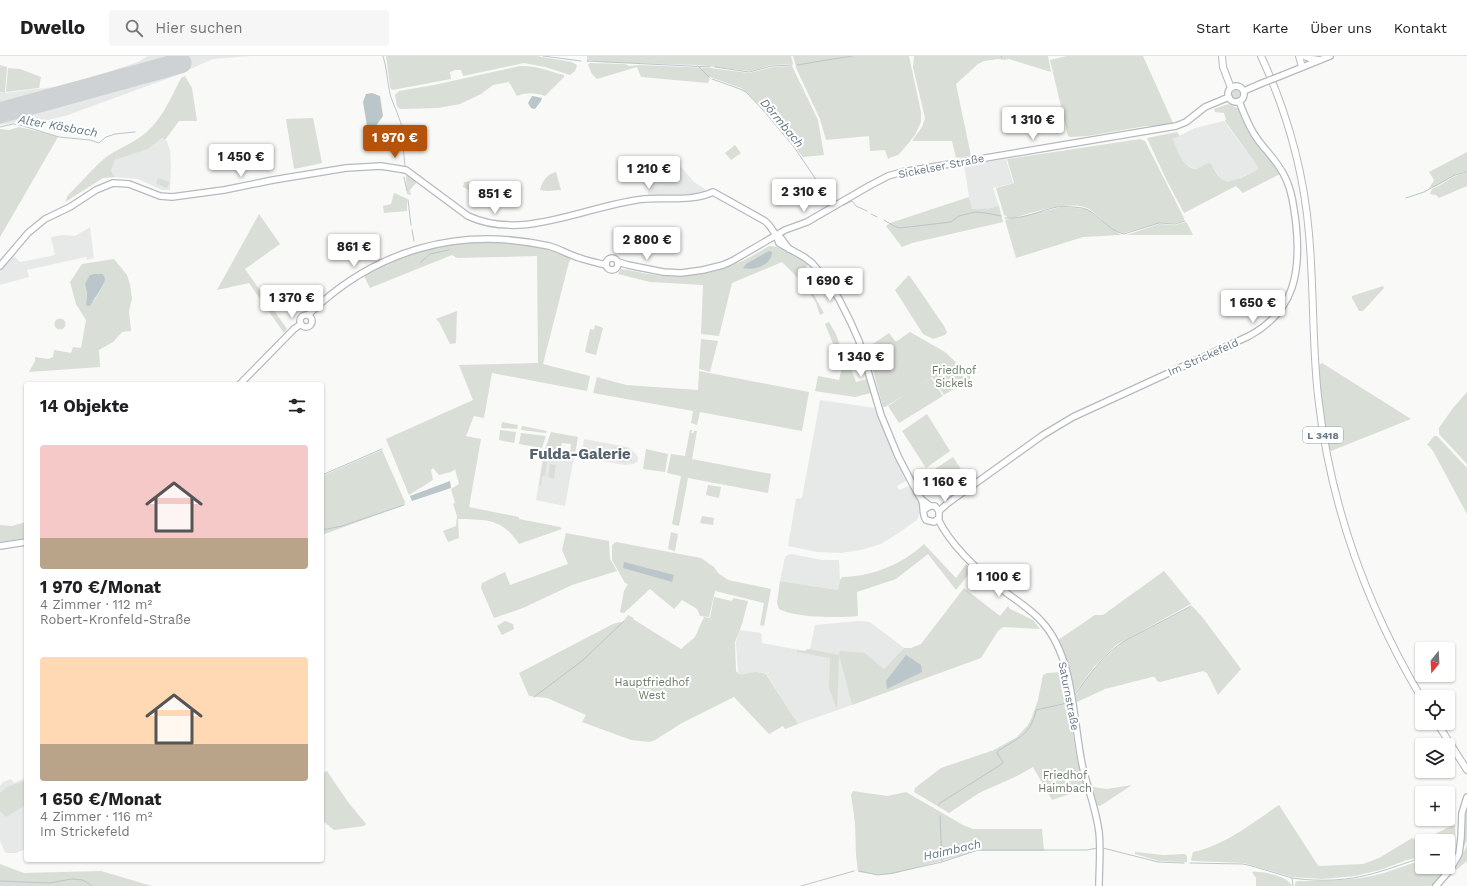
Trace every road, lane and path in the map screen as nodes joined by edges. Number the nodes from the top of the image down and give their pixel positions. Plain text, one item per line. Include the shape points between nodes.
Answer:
1 (1222, 56) edge
2 (1225, 56) edge
3 (1261, 56) edge
4 (1299, 56) edge
5 (1304, 56) edge
6 (1330, 56) edge
7 (1319, 60) junction
8 (1304, 66) junction
9 (1233, 87) junction
10 (1244, 91) junction
11 (1228, 97) junction
12 (1239, 101) junction
13 (776, 235) junction
14 (766, 241) junction
15 (779, 243) junction
16 (789, 249) junction
17 (607, 263) junction
18 (617, 265) junction
19 (0, 266) edge
20 (310, 317) junction
21 (301, 324) junction
22 (242, 382) edge
23 (921, 499) junction
24 (930, 506) junction
25 (924, 510) junction
26 (938, 510) junction
27 (936, 521) junction
28 (24, 542) edge
29 (2, 546) edge
30 (1417, 690) edge
31 (1441, 730) edge
32 (1467, 770) edge
33 (1467, 797) edge
34 (1465, 804) edge
35 (1099, 886) edge
36 (1436, 886) edge

1 - 9 main road
2 - 9 main road
3 - 30 main road, L 3418 via 1290,135 1301,180 1309,234 1315,369 1322,428 1336,497 1360,572 1390,641
4 - 8 main road
5 - 7 main road
5 - 8 main road
6 - 7 street
7 - 8 street
8 - 10 street, bridge
9 - 10 street via 1240,87
9 - 11 street via 1228,92
10 - 12 street via 1244,96
11 - 12 street via 1234,102
11 - 13 street, Sickelser Straße via 1205,107 1186,122 1176,126 895,174 807,222
12 - 26 street, Im Strickefeld via 1254,134 1282,172 1289,186 1293,205 1297,270 1290,293 1280,311 1266,325 1249,336 1065,421
13 - 14 street, Sickelser Straße
13 - 15 street
13 - 16 street via 782,238
13 - 19 street via 765,221 713,192 688,198 643,199 542,222 498,224 478,221 406,170 381,166 352,168 172,197 155,195 129,184 104,186 45,219 28,233
14 - 15 street
14 - 18 street, Sickelser Straße via 722,265 692,272 663,272
15 - 16 street
16 - 23 street via 804,257 817,269 845,310 860,346 887,432
17 - 18 street via 612,258
17 - 18 street via 613,270
17 - 20 street via 581,259 550,247 514,241 482,239 440,243 394,257 369,269 346,283 316,308
20 - 21 street via 303,316
20 - 21 street via 309,326
21 - 22 street
23 - 24 street
23 - 25 street
24 - 25 street
24 - 26 street
25 - 27 street via 925,518 929,522
26 - 27 street via 940,516
27 - 35 street, Saturnstraße via 986,576 1039,618 1058,647 1067,674 1082,765 1097,818 1100,837
28 - 29 street
31 - 32 main road
33 - 34 street
34 - 36 street via 1461,817 1458,854 1450,870

